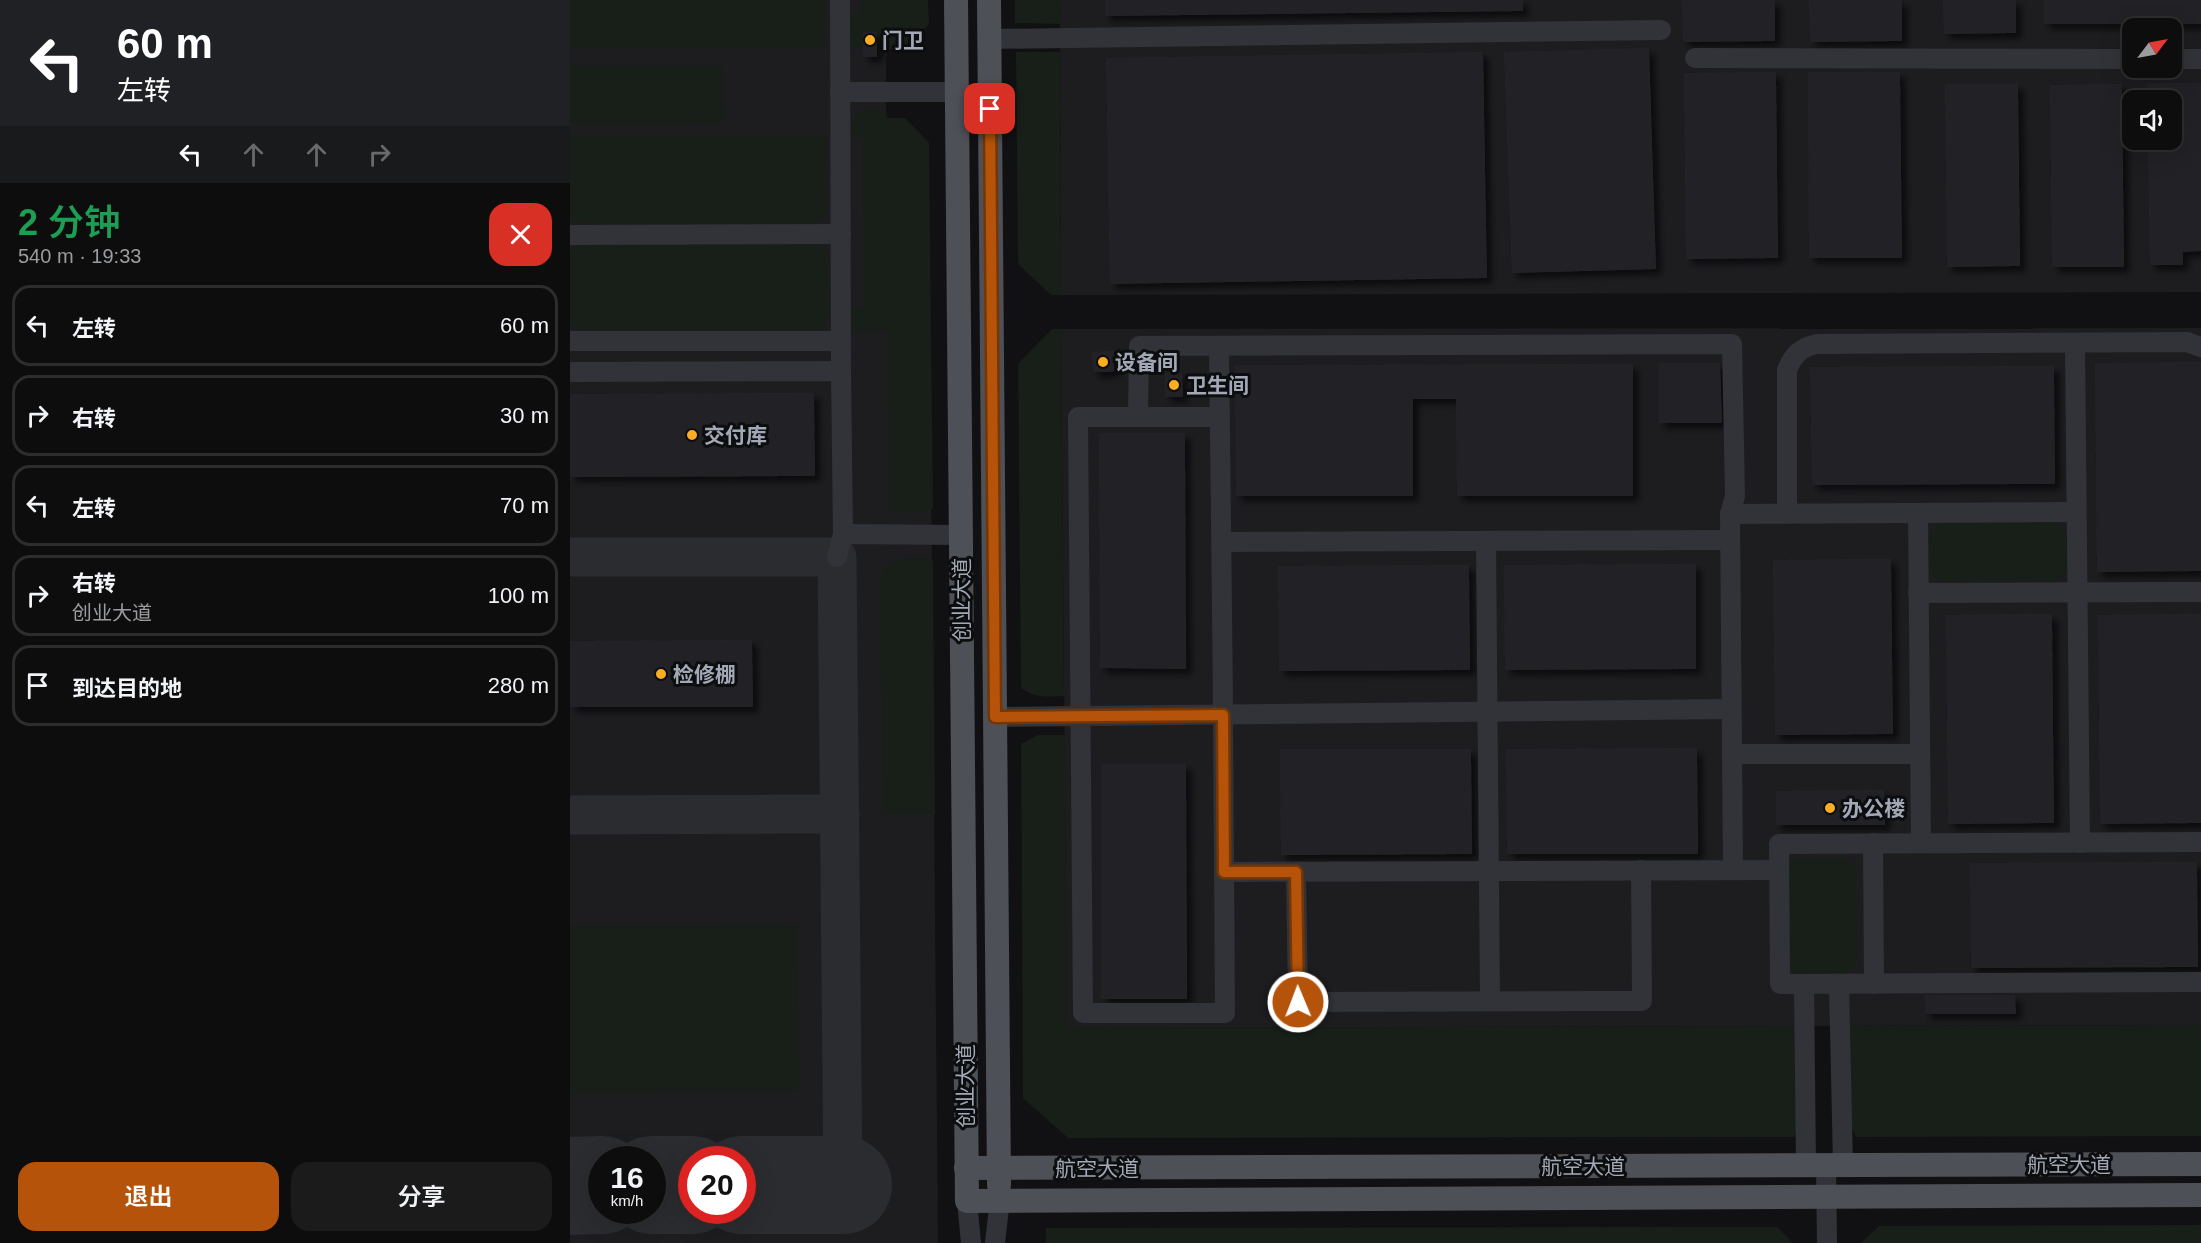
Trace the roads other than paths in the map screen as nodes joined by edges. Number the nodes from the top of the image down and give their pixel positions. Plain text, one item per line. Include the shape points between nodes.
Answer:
1 (840, 0) edge
2 (956, 0) edge
3 (989, 0) edge
4 (1660, 30) dead end
5 (989, 39) junction
6 (1695, 58) dead end
7 (2122, 59) edge
8 (2182, 59) edge
9 (2201, 59) edge
10 (840, 92) junction
11 (957, 92) junction
12 (841, 234) junction
13 (570, 235) edge
14 (841, 341) junction
15 (570, 342) edge
16 (2075, 343) junction
17 (1219, 346) junction
18 (2201, 347) edge
19 (841, 371) junction
20 (570, 372) edge
21 (1138, 417) junction
22 (1220, 417) junction
23 (2076, 512) junction
24 (1787, 513) junction
25 (1918, 513) junction
26 (1730, 514) junction
27 (843, 534) junction
28 (960, 535) junction
29 (1730, 540) junction
30 (1486, 541) junction
31 (1222, 542) junction
32 (837, 557) dead end
33 (2077, 592) junction
34 (2201, 592) edge
35 (1918, 593) junction
36 (1731, 710) junction
37 (1487, 712) junction
38 (1223, 715) junction
39 (1081, 716) junction
40 (995, 717) junction
41 (1732, 754) junction
42 (1920, 754) junction
43 (2201, 842) edge
44 (1873, 843) junction
45 (1921, 843) junction
46 (2080, 843) junction
47 (1641, 870) junction
48 (1733, 870) junction
49 (1779, 870) junction
50 (1489, 871) junction
51 (1224, 872) junction
52 (1296, 872) junction
53 (2201, 982) edge
54 (1804, 984) junction
55 (1839, 984) junction
56 (1874, 984) junction
57 (1490, 1001) junction
58 (2201, 1164) edge
59 (1825, 1165) junction
60 (966, 1168) junction
61 (999, 1168) junction
62 (2201, 1196) edge
63 (1827, 1198) junction
64 (1000, 1199) junction
65 (967, 1201) junction
66 (971, 1243) edge
67 (995, 1243) edge
68 (1827, 1243) edge

1 - 10 street
2 - 11 main road, 创业大道
3 - 5 main road, 创业大道
4 - 5 street
5 - 40 main road, 创业大道
6 - 7 street
8 - 9 street
10 - 11 street
10 - 12 street
11 - 28 main road, 创业大道
12 - 13 street
12 - 14 street
14 - 15 street
14 - 19 street
16 - 18 street via 2187,342
16 - 23 street
16 - 24 street via 1817,344 1799,351 1786,370
17 - 21 street via 1139,346
17 - 22 street
17 - 26 street via 1731,344 1735,496
19 - 20 street
19 - 27 street
21 - 22 street
21 - 39 street via 1078,417
22 - 31 street
23 - 25 street
23 - 33 street
24 - 25 street
24 - 26 street
25 - 35 street
26 - 29 street
27 - 28 street
27 - 32 street
28 - 60 main road, 创业大道
29 - 30 street
29 - 36 street
30 - 31 street
30 - 37 street
31 - 38 street
33 - 34 street
33 - 35 street
33 - 46 street
35 - 42 street
36 - 37 street
36 - 41 street
37 - 38 street
37 - 50 street
38 - 39 street
38 - 51 street
39 - 40 street
39 - 51 street via 1083,1013 1225,1013
40 - 61 main road, 创业大道
41 - 42 street
41 - 48 street
42 - 45 street
43 - 46 street
44 - 45 street
44 - 49 street via 1779,844
44 - 56 street
45 - 46 street
47 - 48 street
47 - 50 street
47 - 57 street via 1642,1001
48 - 49 street
49 - 54 street via 1780,984
50 - 52 street
50 - 57 street
51 - 52 street
52 - 57 street via 1298,1002
53 - 56 street
54 - 55 street
54 - 59 street
55 - 56 street
55 - 59 street
58 - 59 main road, 航空大道
59 - 61 main road, 航空大道
59 - 63 street
60 - 61 main road, 航空大道
60 - 65 main road, 创业大道
61 - 64 main road, 创业大道
62 - 63 main road, 航空大道
63 - 64 main road, 航空大道
63 - 68 street
64 - 65 main road, 航空大道
64 - 67 street
65 - 66 street

